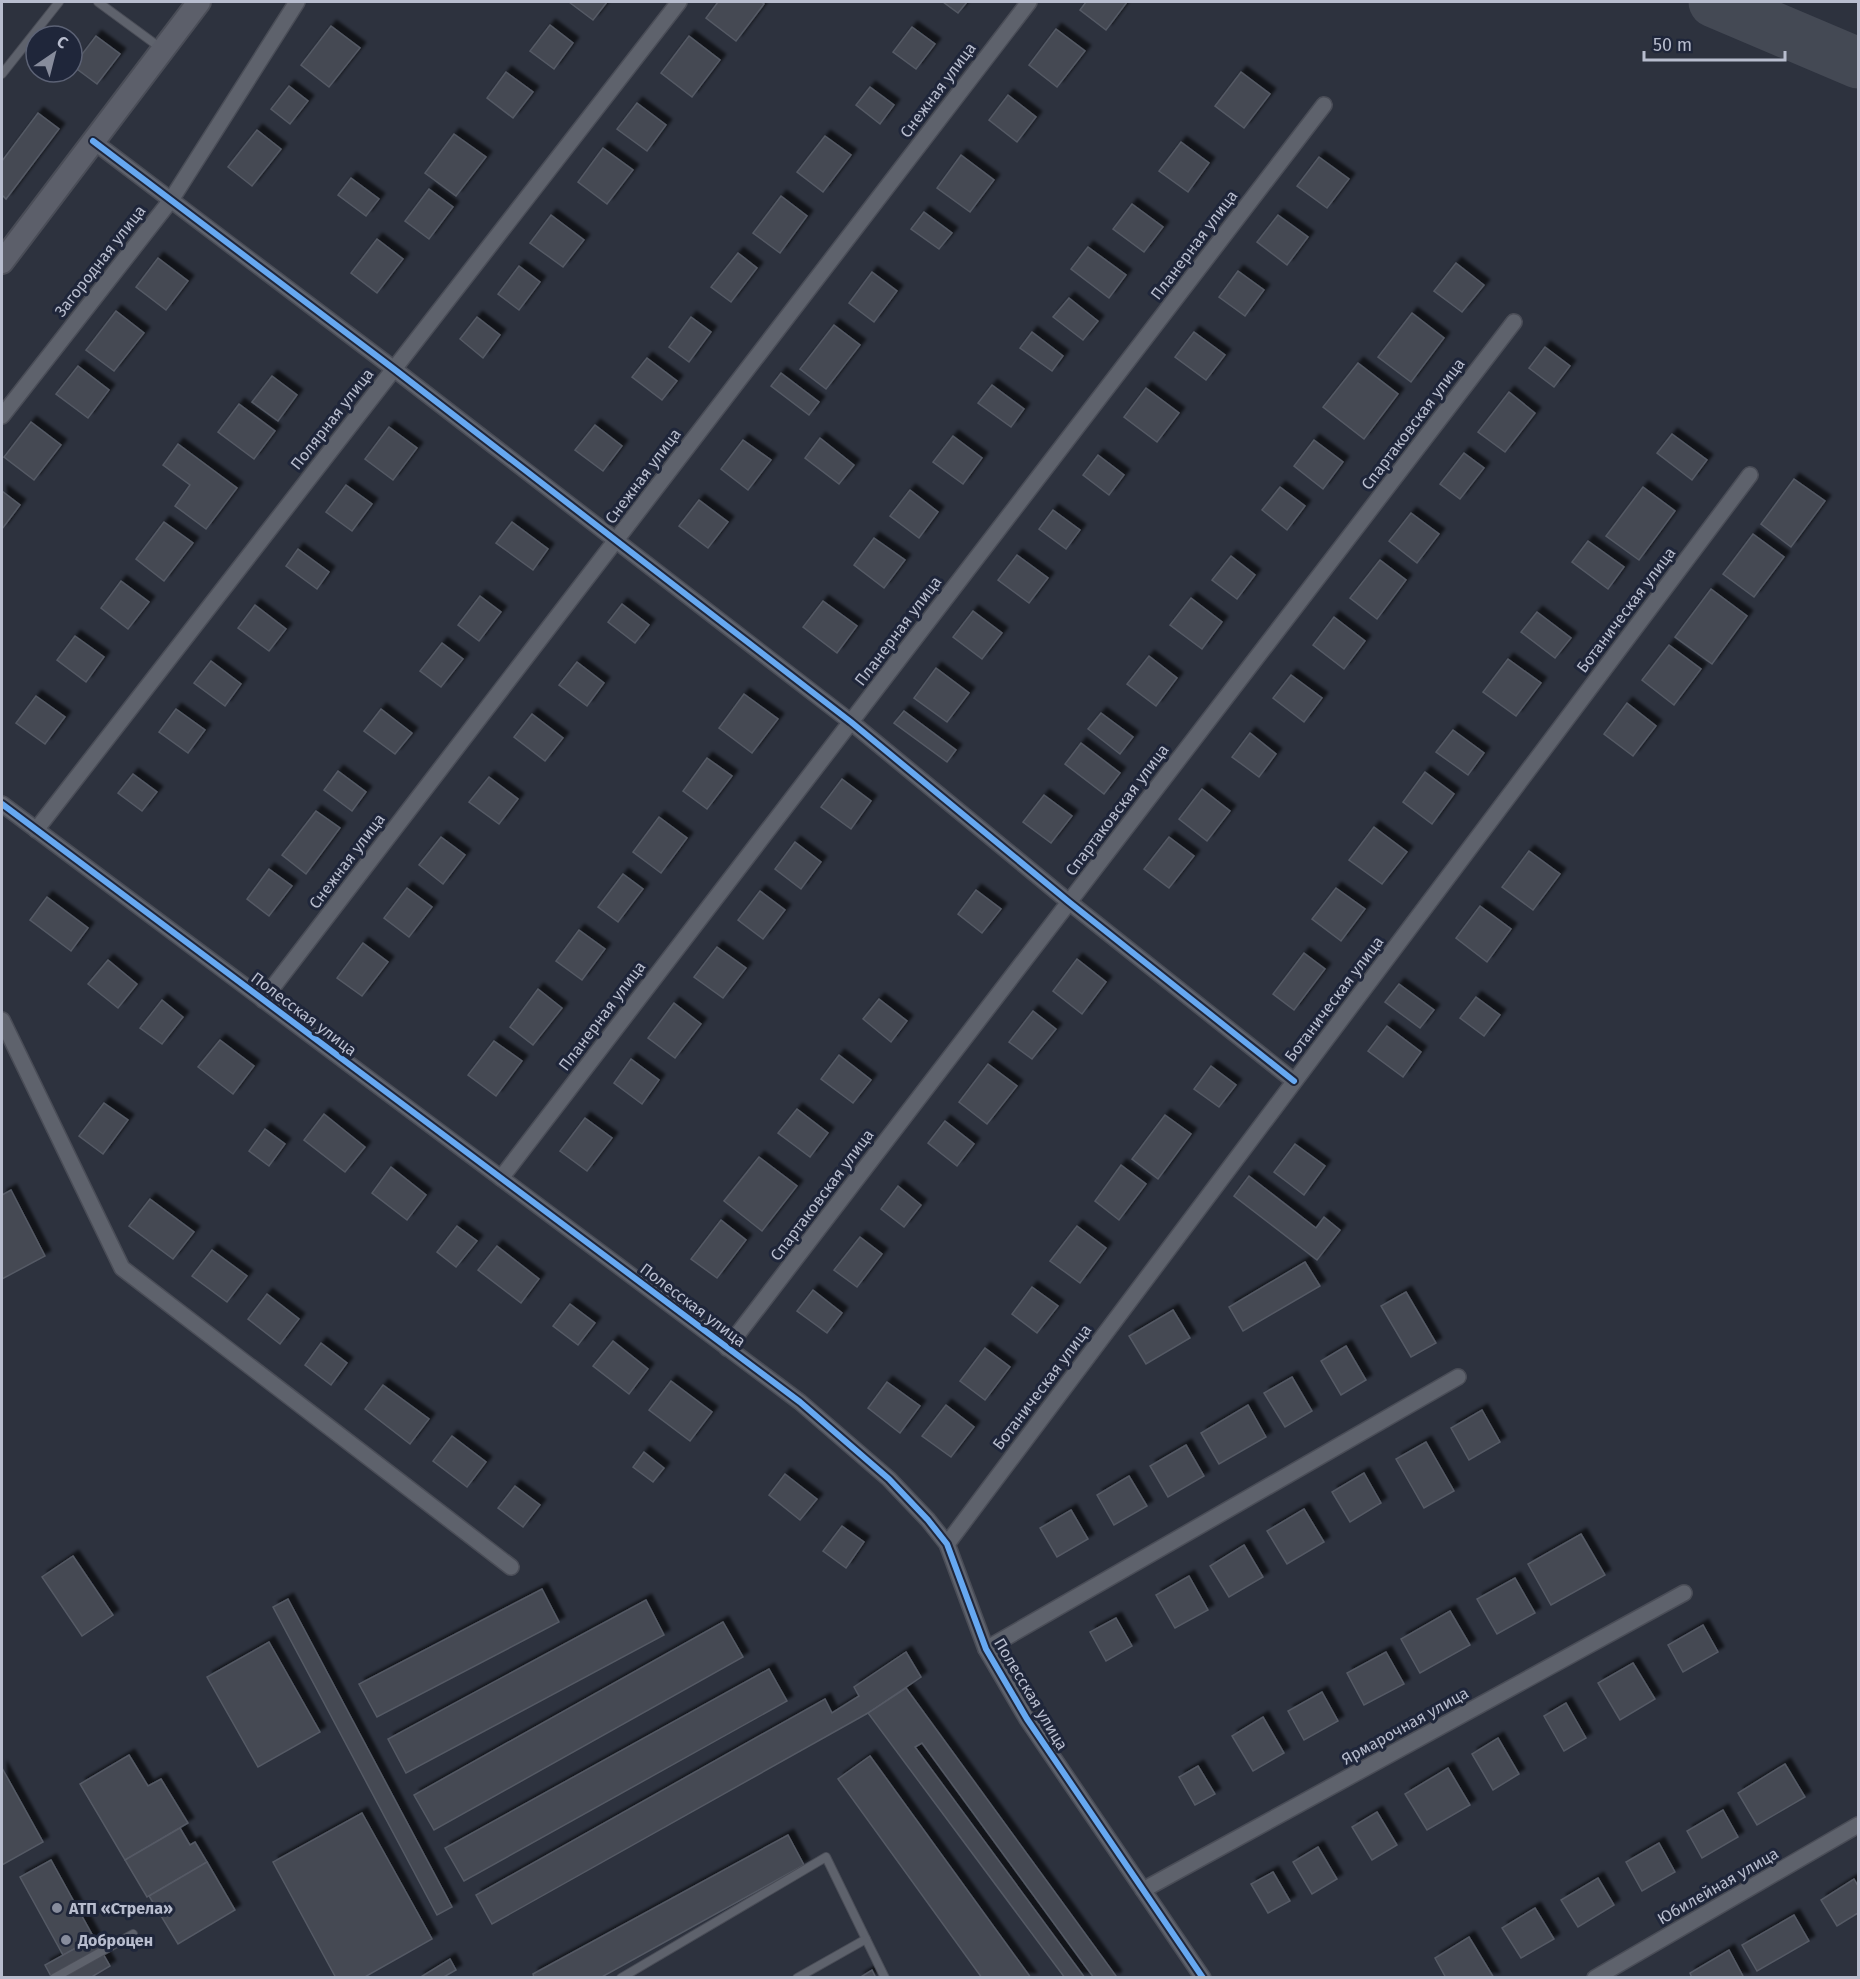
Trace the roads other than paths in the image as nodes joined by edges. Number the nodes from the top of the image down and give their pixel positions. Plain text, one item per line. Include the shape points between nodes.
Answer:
1 (59, 2) edge
2 (98, 2) edge
3 (199, 2) edge
4 (297, 2) edge
5 (679, 2) edge
6 (1029, 2) edge
7 (163, 49) junction
8 (2, 74) edge
9 (1324, 105) dead end
10 (93, 141) junction
11 (171, 200) junction
12 (2, 262) edge
13 (1514, 322) dead end
14 (394, 369) junction
15 (2, 416) edge
16 (1750, 475) dead end
17 (615, 541) junction
18 (851, 722) junction
19 (2, 804) edge
20 (36, 830) junction
21 (1069, 903) junction
22 (264, 1000) junction
23 (2, 1020) edge
24 (1294, 1081) junction
25 (501, 1178) junction
26 (727, 1348) junction
27 (1458, 1377) dead end
28 (946, 1544) junction
29 (511, 1567) dead end
30 (1684, 1593) dead end
31 (986, 1649) junction
32 (1858, 1825) edge
33 (1143, 1890) junction
34 (133, 1934) dead end
35 (866, 1939) junction
36 (54, 1977) edge
37 (621, 1977) edge
38 (797, 1977) edge
39 (885, 1977) edge
40 (1203, 1977) edge
41 (1594, 1977) edge

1 - 8 lane
2 - 7 lane
3 - 7 main road
4 - 11 street, Загородная улица
5 - 14 street, Полярная улица
6 - 17 street, Снежная улица
7 - 10 main road
9 - 18 street, Планерная улица
10 - 11 street
10 - 12 main road
11 - 14 street
11 - 15 street, Загородная улица
13 - 21 street, Спартаковская улица
14 - 17 street
14 - 20 street, Полярная улица
16 - 24 street, Ботаническая улица
17 - 18 street
17 - 22 street, Снежная улица
18 - 21 street
18 - 25 street, Планерная улица
19 - 20 street, Полесская улица
20 - 22 street, Полесская улица
21 - 24 street
21 - 26 street, Спартаковская улица
22 - 25 street, Полесская улица
23 - 29 street via 122,1268
24 - 28 street, Ботаническая улица
25 - 26 street, Полесская улица
26 - 28 street, Полесская улица via 800,1402 890,1479
27 - 31 street
28 - 31 street, Полесская улица
30 - 33 street, Ярмарочная улица
31 - 33 street, Полесская улица via 1027,1719
32 - 41 street, Юбилейная улица
33 - 40 street, Полесская улица
34 - 36 lane
35 - 37 lane via 826,1857
35 - 38 lane
35 - 39 lane

